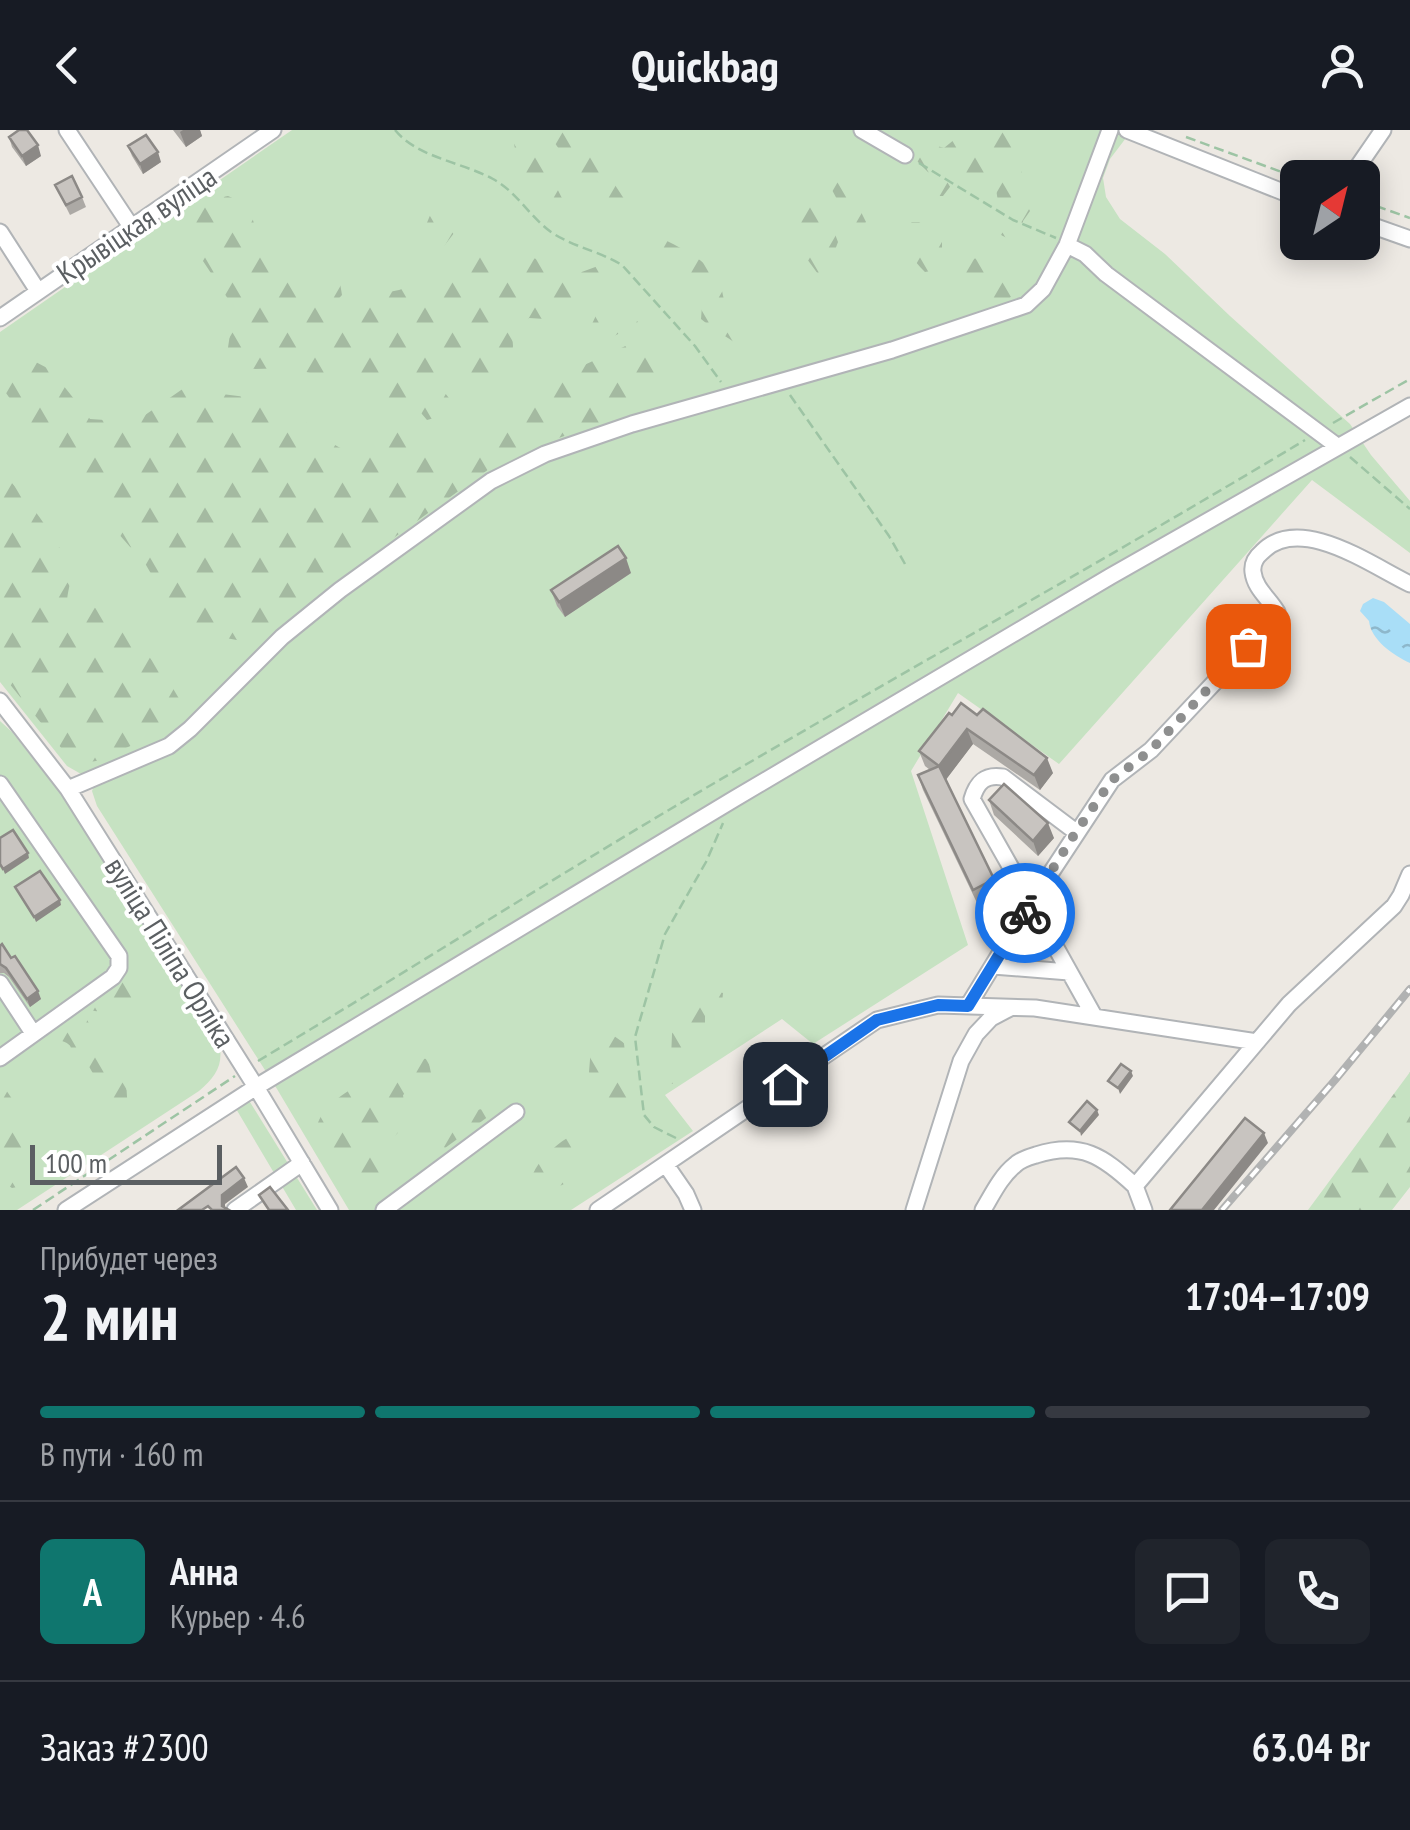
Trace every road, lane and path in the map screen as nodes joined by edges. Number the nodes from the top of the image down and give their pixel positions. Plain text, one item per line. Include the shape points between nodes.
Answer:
1 (67, 130) edge
2 (272, 130) edge
3 (395, 130) edge
4 (862, 130) edge
5 (1110, 130) edge
6 (1127, 130) edge
7 (1382, 130) edge
8 (1146, 133) edge
9 (1187, 138) dead end
10 (905, 154) joint
11 (1362, 160) edge
12 (1280, 172) edge
13 (1280, 190) edge
14 (1380, 207) edge
15 (1410, 218) edge
16 (132, 228) junction
17 (1380, 228) edge
18 (0, 232) edge
19 (1410, 239) edge
20 (1067, 245) junction
21 (38, 291) junction
22 (0, 318) edge
23 (1410, 379) edge
24 (784, 386) dead end
25 (731, 396) junction
26 (1410, 406) edge
27 (1318, 432) junction
28 (1337, 446) junction
29 (1410, 509) edge
30 (905, 564) dead end
31 (1410, 584) edge
32 (0, 701) edge
33 (0, 784) edge
34 (68, 788) junction
35 (734, 799) junction
36 (1076, 832) junction
37 (1410, 874) edge
38 (1031, 904) junction
39 (993, 966) junction
40 (1069, 972) junction
41 (0, 983) edge
42 (968, 1006) junction
43 (1012, 1007) junction
44 (1094, 1016) junction
45 (33, 1033) junction
46 (1257, 1042) junction
47 (0, 1058) edge
48 (244, 1069) junction
49 (256, 1087) junction
50 (516, 1112) dead end
51 (693, 1148) junction
52 (302, 1163) junction
53 (666, 1165) junction
54 (1135, 1186) junction
55 (325, 1208) edge
56 (33, 1210) edge
57 (66, 1210) edge
58 (235, 1210) edge
59 (384, 1210) edge
60 (598, 1210) edge
61 (693, 1210) edge
62 (914, 1210) edge
63 (983, 1210) edge
64 (1144, 1210) edge

1 - 16 street
2 - 16 street, Крывіцкая вуліца
3 - 25 path via 418,148 494,179 549,230 622,265
4 - 10 street
5 - 20 street
6 - 8 street
7 - 11 street
8 - 13 street
9 - 12 path
10 - 20 path
14 - 15 path
16 - 21 street, Крывіцкая вуліца
17 - 19 street
18 - 21 street
20 - 25 street via 1026,305
20 - 27 street
21 - 22 street, Крывіцкая вуліца
23 - 27 path
24 - 30 path
25 - 34 street via 544,454 491,481 282,637 169,746
26 - 28 street
27 - 28 street
27 - 48 path via 649,821
28 - 29 path
28 - 35 street
31 - 36 street via 1332,544 1282,539 1266,547 1253,572 1277,612 1272,620 1151,750 1112,780
32 - 34 street, вуліца Піліпа Орліка
33 - 45 street via 119,956 112,978
34 - 48 street, вуліца Піліпа Орліка
35 - 49 street
35 - 51 path via 665,934 634,1037 644,1115
36 - 38 street
36 - 38 street via 1003,777 982,779 975,789 972,800
37 - 46 street via 1394,906
38 - 39 street
38 - 40 street
39 - 40 street
39 - 42 street
40 - 44 street
41 - 45 street
42 - 43 street
42 - 51 street via 938,1005 877,1020
43 - 44 street
43 - 62 street via 976,1034 961,1061
44 - 46 street
45 - 47 street
46 - 54 street
48 - 49 street, вуліца Піліпа Орліка
48 - 56 path
49 - 52 street, вуліца Піліпа Орліка
49 - 57 street
50 - 59 street
51 - 53 street
52 - 55 street, вуліца Піліпа Орліка
52 - 58 street
53 - 60 street
53 - 61 street
54 - 63 street via 1109,1162 1055,1149 1015,1165
54 - 64 street

